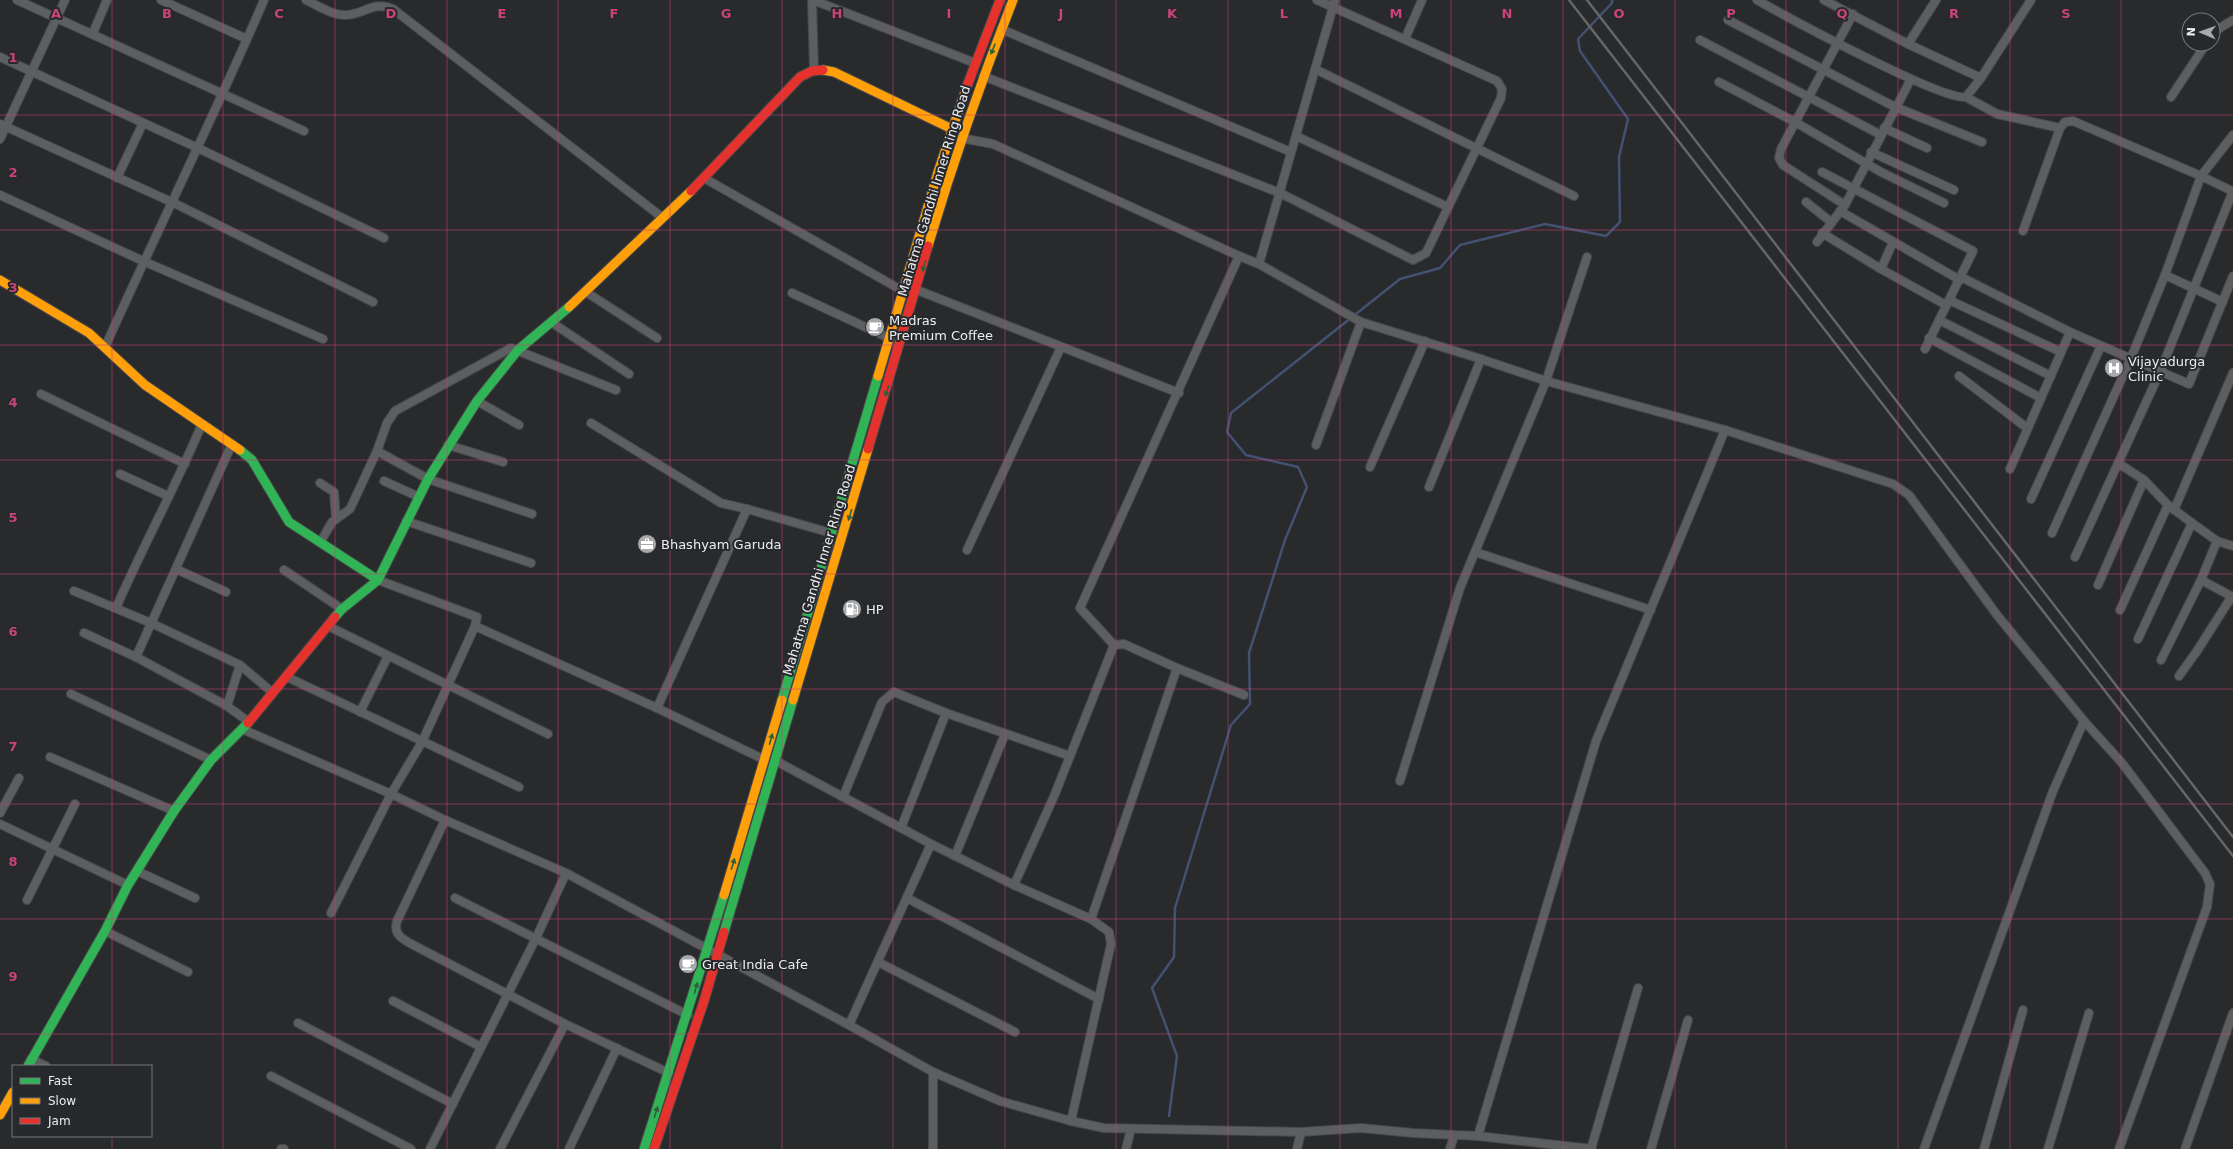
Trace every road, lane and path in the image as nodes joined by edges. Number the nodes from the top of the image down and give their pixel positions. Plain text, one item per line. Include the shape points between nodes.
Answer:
1 (17, 0) edge
2 (65, 0) edge
3 (107, 0) edge
4 (161, 0) edge
5 (264, 0) edge
6 (306, 0) edge
7 (813, 0) edge
8 (1000, 0) edge
9 (1013, 0) edge
10 (1318, 0) edge
11 (1422, 0) edge
12 (1757, 0) edge
13 (1824, 0) edge
14 (1936, 0) edge
15 (2031, 0) edge
16 (1334, 3) edge
17 (1852, 14) junction
18 (56, 18) junction
19 (1728, 20) dead end
20 (2233, 20) edge
21 (2221, 26) edge
22 (1002, 29) junction
23 (93, 33) junction
24 (247, 39) junction
25 (1406, 39) junction
26 (1700, 40) dead end
27 (1838, 42) junction
28 (1908, 44) junction
29 (2201, 52) edge
30 (0, 57) edge
31 (975, 63) junction
32 (1824, 68) junction
33 (1315, 69) junction
34 (814, 70) junction
35 (32, 71) junction
36 (983, 76) junction
37 (1981, 78) junction
38 (1910, 79) junction
39 (1719, 82) dead end
40 (224, 93) junction
41 (1810, 96) junction
42 (1966, 96) junction
43 (2171, 96) dead end
44 (1896, 107) junction
45 (1795, 122) junction
46 (143, 123) junction
47 (3, 125) edge
48 (2060, 128) junction
49 (952, 129) junction
50 (304, 131) dead end
51 (1882, 131) junction
52 (2233, 135) edge
53 (1296, 136) junction
54 (961, 138) junction
55 (0, 139) edge
56 (1982, 142) dead end
57 (198, 148) junction
58 (1476, 148) junction
59 (1927, 148) dead end
60 (1292, 152) junction
61 (1871, 152) junction
62 (1866, 163) junction
63 (1822, 172) dead end
64 (2201, 176) junction
65 (117, 178) junction
66 (704, 178) junction
67 (1853, 188) junction
68 (1954, 190) dead end
69 (2232, 191) edge
70 (1280, 193) junction
71 (0, 195) edge
72 (1574, 196) dead end
73 (171, 202) junction
74 (1806, 202) dead end
75 (1944, 203) dead end
76 (1448, 207) junction
77 (1842, 208) junction
78 (663, 218) junction
79 (1831, 222) junction
80 (2022, 231) dead end
81 (1822, 233) junction
82 (384, 238) dead end
83 (1817, 242) dead end
84 (1893, 242) junction
85 (1239, 256) junction
86 (1587, 257) dead end
87 (144, 261) junction
88 (1260, 264) junction
89 (1881, 269) junction
90 (2165, 275) junction
91 (2233, 276) edge
92 (1960, 278) junction
93 (0, 280) edge
94 (2193, 288) junction
95 (917, 290) junction
96 (903, 291) junction
97 (586, 292) junction
98 (792, 293) dead end
99 (373, 302) dead end
100 (1948, 302) junction
101 (2223, 302) junction
102 (1358, 320) junction
103 (1939, 320) junction
104 (551, 322) junction
105 (2070, 332) junction
106 (657, 338) dead end
107 (889, 338) junction
108 (1929, 338) junction
109 (323, 339) dead end
110 (1425, 341) junction
111 (2101, 346) junction
112 (105, 347) junction
113 (1061, 347) junction
114 (1925, 349) dead end
115 (518, 350) junction
116 (2062, 352) junction
117 (1481, 358) junction
118 (2130, 358) junction
119 (2160, 372) junction
120 (2233, 373) edge
121 (630, 374) dead end
122 (1959, 376) dead end
123 (2050, 376) junction
124 (1546, 381) junction
125 (616, 390) dead end
126 (1179, 393) junction
127 (41, 394) dead end
128 (2041, 398) junction
129 (477, 401) junction
130 (591, 422) dead end
131 (202, 424) junction
132 (519, 425) dead end
133 (2027, 428) junction
134 (1725, 430) junction
135 (232, 444) junction
136 (448, 445) junction
137 (1316, 445) dead end
138 (377, 451) junction
139 (503, 462) dead end
140 (2118, 463) junction
141 (185, 464) junction
142 (1370, 467) dead end
143 (2010, 469) dead end
144 (120, 474) dead end
145 (428, 479) junction
146 (2144, 480) junction
147 (384, 481) dead end
148 (320, 483) dead end
149 (1429, 487) dead end
150 (168, 496) junction
151 (419, 497) junction
152 (2031, 499) dead end
153 (2171, 507) junction
154 (747, 509) junction
155 (532, 514) dead end
156 (336, 519) junction
157 (406, 522) junction
158 (2192, 523) junction
159 (831, 533) junction
160 (2052, 533) dead end
161 (2218, 541) junction
162 (320, 543) junction
163 (2233, 546) edge
164 (967, 550) dead end
165 (1474, 552) junction
166 (2075, 557) dead end
167 (531, 563) dead end
168 (176, 569) junction
169 (284, 570) dead end
170 (378, 580) junction
171 (2201, 580) junction
172 (2098, 585) dead end
173 (74, 591) dead end
174 (226, 592) dead end
175 (2232, 597) edge
176 (116, 608) junction
177 (342, 609) junction
178 (1651, 610) junction
179 (2120, 610) dead end
180 (151, 623) junction
181 (328, 626) junction
182 (475, 626) junction
183 (84, 633) dead end
184 (2138, 639) dead end
185 (1114, 645) junction
186 (388, 656) junction
187 (136, 657) junction
188 (2161, 660) dead end
189 (240, 665) junction
190 (1177, 668) junction
191 (2179, 676) dead end
192 (287, 677) junction
193 (449, 685) junction
194 (273, 693) junction
195 (71, 694) dead end
196 (1244, 695) dead end
197 (227, 706) junction
198 (657, 708) junction
199 (360, 712) junction
200 (946, 713) junction
201 (249, 722) junction
202 (2084, 722) junction
203 (242, 729) junction
204 (548, 734) dead end
205 (1005, 734) junction
206 (422, 742) junction
207 (1070, 756) junction
208 (50, 758) dead end
209 (211, 760) junction
210 (765, 760) junction
211 (776, 761) junction
212 (18, 778) dead end
213 (1400, 781) dead end
214 (519, 787) dead end
215 (391, 794) junction
216 (843, 797) junction
217 (75, 804) dead end
218 (174, 811) junction
219 (0, 813) edge
220 (445, 820) junction
221 (0, 824) edge
222 (901, 828) junction
223 (931, 844) junction
224 (53, 850) junction
225 (955, 856) junction
226 (137, 871) junction
227 (566, 873) junction
228 (128, 885) junction
229 (1014, 885) junction
230 (195, 898) dead end
231 (455, 898) dead end
232 (907, 898) junction
233 (27, 900) dead end
234 (331, 913) dead end
235 (1091, 919) junction
236 (105, 931) junction
237 (536, 938) junction
238 (708, 950) junction
239 (718, 956) junction
240 (878, 962) junction
241 (188, 972) dead end
242 (1638, 988) dead end
243 (508, 994) junction
244 (1099, 999) junction
245 (393, 1001) dead end
246 (2023, 1010) dead end
247 (2089, 1013) dead end
248 (2233, 1013) edge
249 (688, 1015) junction
250 (1688, 1020) dead end
251 (298, 1023) dead end
252 (565, 1024) junction
253 (849, 1025) junction
254 (1015, 1032) dead end
255 (481, 1047) junction
256 (617, 1048) junction
257 (30, 1063) edge
258 (41, 1065) edge
259 (933, 1072) junction
260 (669, 1073) junction
261 (271, 1076) dead end
262 (12, 1094) edge
263 (453, 1104) junction
264 (0, 1114) edge
265 (1071, 1121) junction
266 (1131, 1129) junction
267 (1301, 1132) junction
268 (1454, 1136) junction
269 (1478, 1136) junction
270 (1577, 1148) edge
271 (281, 1149) edge
272 (284, 1149) edge
273 (411, 1149) edge
274 (430, 1149) edge
275 (500, 1149) edge
276 (569, 1149) edge
277 (644, 1149) edge
278 (655, 1149) edge
279 (933, 1149) edge
280 (1126, 1149) edge
281 (1297, 1149) edge
282 (1450, 1149) edge
283 (1592, 1149) edge
284 (1650, 1149) edge
285 (1924, 1149) edge
286 (1984, 1149) edge
287 (2048, 1149) edge
288 (2119, 1149) edge
289 (2185, 1149) edge

1 - 18 street
2 - 18 street
3 - 23 street
4 - 24 street
5 - 24 street
6 - 78 street via 343,15 353,15 375,6 385,5 393,9
7 - 31 street
7 - 34 street
8 - 31 main road, Mahatma Gandhi Inner Ring Road
9 - 22 main road, Mahatma Gandhi Inner Ring Road
10 - 16 street
11 - 25 street
12 - 27 street
13 - 17 street
14 - 28 street
15 - 37 street
16 - 25 street
16 - 33 street
17 - 27 street
17 - 28 street
18 - 23 street
18 - 35 street
19 - 32 street
20 - 21 street
22 -> 36 main road, Mahatma Gandhi Inner Ring Road
22 - 60 street
23 - 40 street
24 - 40 street
25 - 58 street via 1498,81 1502,88 1501,98
26 - 41 street
27 - 32 street
27 - 38 street
28 - 37 street
29 - 43 street
30 - 35 street
31 - 49 main road, Mahatma Gandhi Inner Ring Road
32 - 41 street
32 - 44 street
33 - 53 street
33 - 58 street
34 - 49 main road via 834,72
34 - 66 main road via 800,77
35 - 46 street
35 - 47 street
36 - 54 main road, Mahatma Gandhi Inner Ring Road
36 - 70 street
37 - 42 street
38 - 42 street via 1956,96
38 - 44 street
39 - 45 street
40 - 50 street
40 - 57 street
41 - 45 street
41 - 51 street
42 - 48 street via 1997,114
44 - 51 street
44 - 56 street
45 - 62 street
45 - 77 street via 1781,149 1780,162
46 - 57 street
46 - 65 street
47 - 55 street
47 - 65 street
48 - 64 street via 2065,122 2074,121
48 - 80 street
49 - 96 main road, Mahatma Gandhi Inner Ring Road
51 - 59 street
51 - 61 street
52 - 64 street
53 - 60 street
53 - 76 street
54 - 85 street via 993,144
54 -> 95 main road, Mahatma Gandhi Inner Ring Road
57 - 73 street
57 - 82 street
58 - 72 street
58 - 76 street
60 - 70 street
61 - 62 street
61 - 68 street
62 - 67 street
62 - 75 street
63 - 67 street
64 - 69 street
64 - 90 street
65 - 73 street
66 - 78 main road
66 - 96 street
67 - 77 street
67 - 92 street via 1971,248 1972,255
69 - 94 street
70 - 76 street via 1413,260 1426,253
70 - 88 street
71 - 87 street
73 - 87 street
73 - 99 street
74 - 79 street
77 - 79 street
77 - 84 street
78 - 97 main road
79 - 81 street
81 - 83 street
81 - 89 street
84 - 89 street
84 - 92 street
85 - 88 street
85 - 126 street
86 - 124 street
87 - 109 street
87 - 112 street
88 - 102 street
89 - 100 street
90 - 94 street
90 - 118 street
91 - 101 street
92 - 100 street
92 - 105 street
93 - 112 main road via 67,318
94 - 101 street
94 - 119 street
95 - 113 street
95 -> 211 main road, Mahatma Gandhi Inner Ring Road
96 - 107 main road, Mahatma Gandhi Inner Ring Road
97 - 104 main road
97 - 106 street
98 - 107 street
100 - 103 street
100 - 116 street
101 - 119 street via 2189,384
102 - 110 street
102 - 137 street
103 - 108 street
103 - 123 street
104 - 115 main road
104 - 121 street
105 - 111 street
105 - 116 street
107 - 159 main road, Mahatma Gandhi Inner Ring Road
108 - 114 street
108 - 128 street
110 - 117 street
110 - 142 street
111 - 118 street
111 - 152 street
112 - 131 main road via 145,385
113 - 126 street
113 - 164 street
115 - 125 street
115 - 129 main road
115 - 138 street via 511,348 399,407 390,415
116 - 123 street
117 - 124 street
117 - 149 street
118 - 119 street
118 - 160 street
119 - 140 street
120 - 153 street
122 - 133 street
123 - 128 street
124 - 134 street
124 - 165 street
126 - 185 street via 1080,608
127 - 141 street
128 - 133 street
129 - 132 street
129 - 136 main road
130 - 154 street via 720,503
131 - 135 main road
131 - 141 street
133 - 143 street
134 - 178 street
134 - 202 street via 1901,488 1997,615
135 - 162 main road via 252,460 289,522
135 - 168 street
136 - 139 street
136 - 145 main road
138 - 145 street
138 - 156 street via 350,509
140 - 146 street
140 - 166 street
141 - 150 street
144 - 150 street
145 - 151 main road
145 - 155 street
146 - 153 street
146 - 172 street
147 - 151 street
148 - 156 street via 334,492
150 - 176 street
151 - 157 main road
153 - 158 street
153 - 179 street
154 - 159 street
154 - 198 street
156 - 162 street
157 - 167 street
157 - 170 main road
158 - 161 street
158 - 184 street
210 -> 159 main road, Mahatma Gandhi Inner Ring Road
161 - 163 street
161 - 171 street
162 - 170 main road
165 - 178 street
165 - 213 street via 1460,588
168 - 174 street
168 - 180 street
169 - 177 street
170 - 177 main road
170 - 182 street via 477,617
171 - 175 street
171 - 188 street
173 - 176 street
175 - 191 street
176 - 180 street
177 - 181 main road
178 - 269 street via 1596,741
180 - 187 street
180 - 189 street
181 - 186 street
181 - 192 main road
182 - 193 street
182 - 198 street
183 - 187 street
185 - 190 street via 1124,644
185 - 207 street
186 - 193 street
186 - 199 street
187 - 197 street
189 - 194 street
189 - 197 street
190 - 196 street
190 - 235 street
192 - 194 main road
192 - 199 street
193 - 204 street
193 - 206 street
194 - 201 main road
195 - 209 street
197 - 201 street
198 - 210 street
199 - 206 street
200 - 205 street
200 - 216 street via 894,692 882,702
200 - 222 street
201 - 203 main road
202 - 285 street via 2053,790
202 - 288 street via 2122,763 2205,873 2210,884 2207,907
203 - 209 main road
203 - 215 street
205 - 207 street
205 - 225 street
206 - 214 street
206 - 215 street
207 - 229 street
208 - 218 street
209 - 218 main road
238 -> 210 main road, Mahatma Gandhi Inner Ring Road
211 - 216 street
211 - 239 main road, Mahatma Gandhi Inner Ring Road
212 - 219 street
215 - 220 street
215 - 234 street
216 - 222 street
217 - 224 street
218 - 226 main road
220 - 227 street
220 - 243 street via 397,921 396,933 400,938
221 - 224 street
222 - 223 street
223 - 225 street
223 - 232 street
224 - 228 street
224 - 233 street
225 - 229 street
226 - 228 main road
226 - 230 street
227 - 237 street
227 - 238 street
228 - 236 main road
229 - 235 street
231 - 237 street
232 - 240 street
232 - 244 street
235 - 244 street via 1106,928 1112,939
236 - 241 street
236 - 257 main road
237 - 243 street
237 - 249 street
238 - 239 street
249 -> 238 main road, Mahatma Gandhi Inner Ring Road
239 - 253 street
239 - 278 main road, Mahatma Gandhi Inner Ring Road
240 - 253 street
240 - 254 street
242 - 283 street
243 - 252 street
243 - 255 street
244 - 265 street
245 - 255 street
246 - 286 street
247 - 287 street
248 - 289 street
249 - 260 main road, Mahatma Gandhi Inner Ring Road
250 - 284 street
251 - 263 street
252 - 256 street
252 - 275 street
253 - 259 street
255 - 263 street
256 - 260 street
256 - 276 street
257 - 258 street
259 - 265 street via 1000,1101
259 - 279 street
277 -> 260 main road, Mahatma Gandhi Inner Ring Road
261 - 273 street
262 - 264 main road
263 - 274 street
265 - 266 street via 1104,1128
266 - 267 street
266 - 280 street
267 - 268 street via 1361,1128
267 - 281 street
268 - 269 street
268 - 282 street
269 - 270 street
270 - 283 street
271 - 272 street

